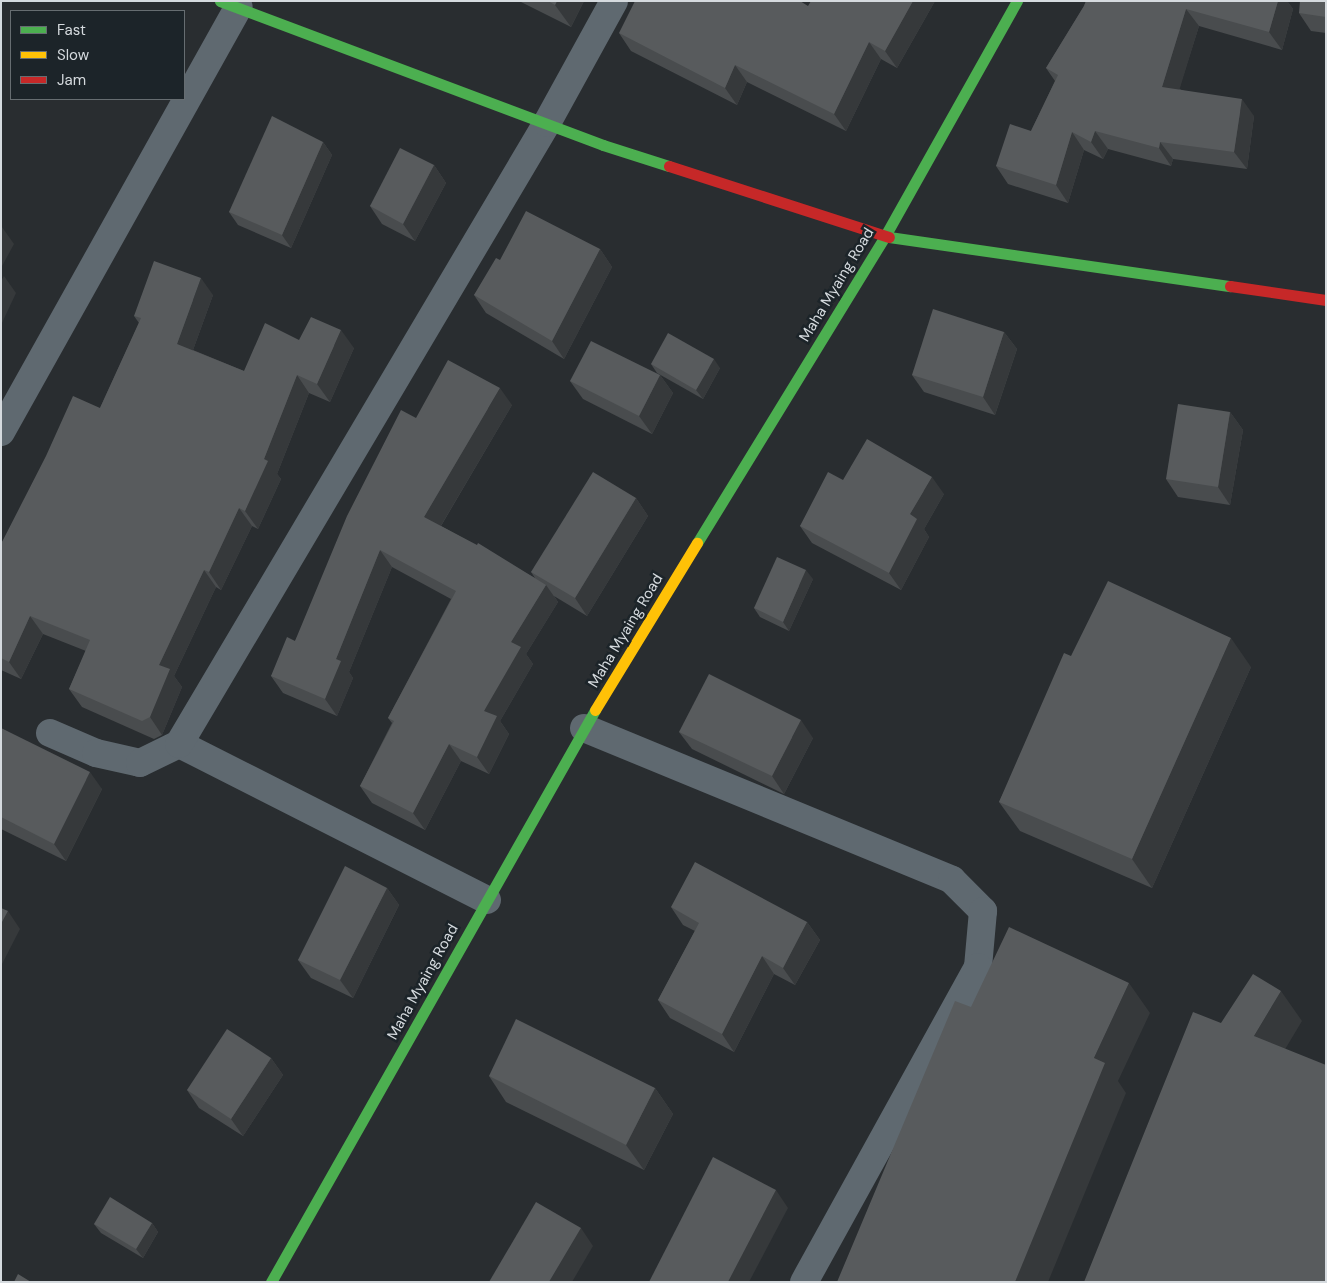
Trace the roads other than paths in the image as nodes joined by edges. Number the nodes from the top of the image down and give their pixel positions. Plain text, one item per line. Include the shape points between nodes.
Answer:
1 (614, 1) edge
2 (1018, 1) edge
3 (229, 4) edge
4 (185, 87) edge
5 (178, 100) edge
6 (547, 123) junction
7 (885, 236) junction
8 (1326, 300) edge
9 (1, 432) edge
10 (584, 728) junction
11 (50, 733) dead end
12 (179, 744) junction
13 (487, 900) junction
14 (271, 1282) edge
15 (804, 1282) edge

1 - 6 street
2 - 7 street, Maha Myaing Road
3 - 4 street
3 - 6 street
5 - 9 street
6 - 7 street via 603,145
6 - 12 street
7 - 8 street
7 - 10 street, Maha Myaing Road
10 - 13 street, Maha Myaing Road
10 - 15 street via 952,880 983,911 978,967
11 - 12 street via 96,753 140,763
12 - 13 street
13 - 14 street, Maha Myaing Road

